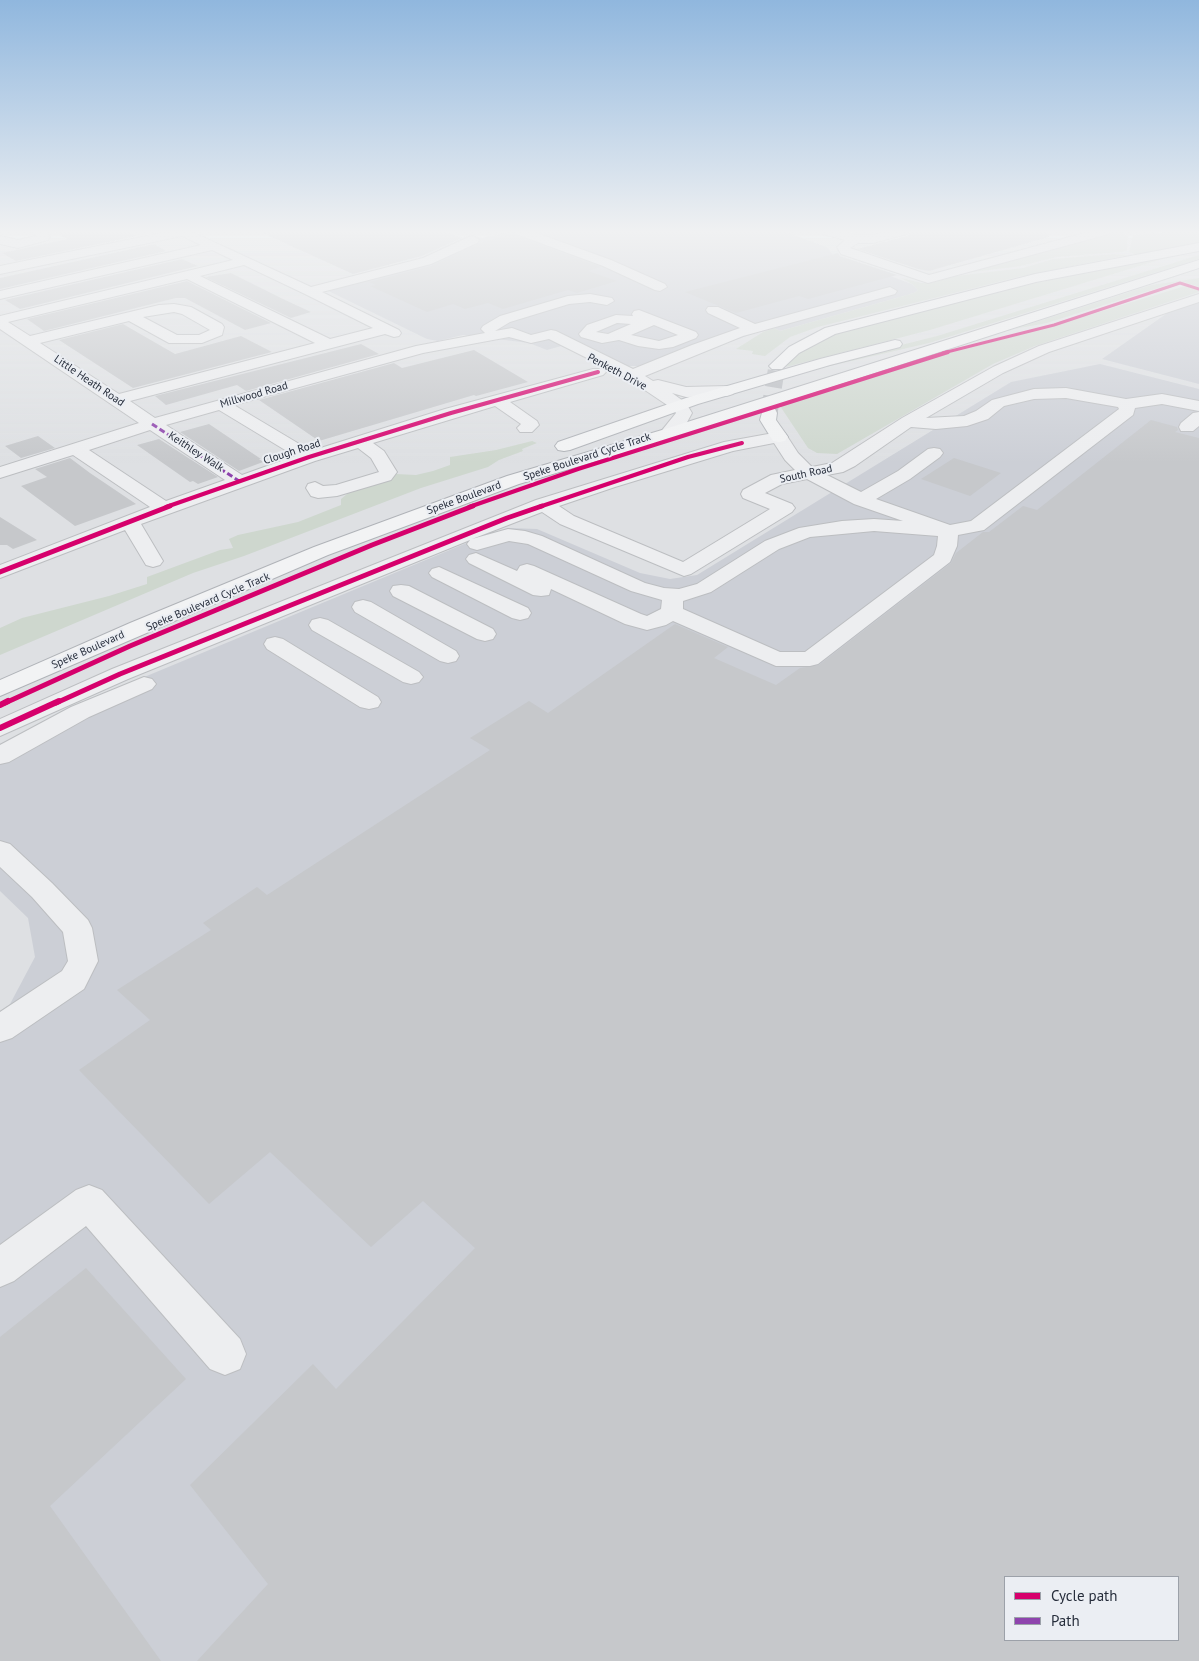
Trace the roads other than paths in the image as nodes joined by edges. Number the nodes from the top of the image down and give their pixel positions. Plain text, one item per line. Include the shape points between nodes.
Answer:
1 (51, 309) edge
2 (166, 309) edge
3 (177, 309) edge
4 (257, 309) edge
5 (345, 309) edge
6 (554, 309) edge
7 (598, 309) edge
8 (624, 309) edge
9 (826, 309) edge
10 (917, 309) edge
11 (1012, 309) edge
12 (1061, 309) edge
13 (1167, 309) edge
14 (713, 310) dead end
15 (583, 312) dead end
16 (485, 314) dead end
17 (131, 316) junction
18 (653, 319) junction
19 (0, 321) edge
20 (513, 326) junction
21 (550, 327) junction
22 (754, 328) junction
23 (387, 329) junction
24 (618, 335) junction
25 (925, 336) dead end
26 (531, 338) junction
27 (28, 341) junction
28 (907, 341) dead end
29 (328, 344) junction
30 (421, 349) junction
31 (917, 355) junction
32 (777, 366) tunnel mouth
33 (598, 372) junction
34 (633, 375) junction
35 (727, 391) junction
36 (116, 400) junction
37 (496, 400) junction
38 (221, 404) junction
39 (1126, 404) junction
40 (1199, 406) edge
41 (677, 410) junction
42 (769, 413) tunnel mouth
43 (908, 422) junction
44 (152, 424) junction
45 (526, 428) dead end
46 (668, 434) junction
47 (779, 437) junction
48 (360, 441) junction
49 (75, 449) junction
50 (934, 453) dead end
51 (309, 457) junction
52 (0, 472) edge
53 (807, 472) junction
54 (239, 481) junction
55 (315, 488) dead end
56 (861, 500) junction
57 (543, 504) junction
58 (164, 508) junction
59 (129, 521) junction
60 (948, 532) junction
61 (476, 558) dead end
62 (153, 561) dead end
63 (527, 570) dead end
64 (0, 572) edge
65 (439, 573) dead end
66 (401, 591) dead end
67 (551, 595) dead end
68 (672, 603) junction
69 (363, 607) dead end
70 (520, 613) dead end
71 (320, 625) dead end
72 (485, 634) dead end
73 (275, 644) dead end
74 (46, 648) dead end
75 (448, 656) dead end
76 (411, 677) dead end
77 (0, 689) edge
78 (369, 702) dead end
79 (0, 728) edge
80 (0, 756) edge
81 (0, 851) edge
82 (0, 1029) edge
83 (0, 1268) edge
84 (225, 1354) dead end

1 - 19 street
2 - 17 street
3 - 17 street via 218,327 216,332 202,339 174,340
4 - 29 street
5 - 23 street
6 - 20 street
7 - 15 street
8 - 18 street
9 - 22 street
10 - 32 highway via 830,331 794,350
11 - 25 highway
12 - 31 highway, Speke Boulevard
13 - 43 street, South Road via 1044,349 998,370
14 - 22 street
16 - 20 street
17 - 27 street
18 - 24 street
18 - 24 street via 616,319 592,328 586,334 602,339
18 - 24 street via 691,335 659,345
19 - 27 street, Little Heath Road
20 - 21 street, Penketh Drive
20 - 26 street, Penketh Drive via 518,336
20 - 30 street, Millwood Road via 469,340
21 - 26 street, Penketh Drive
21 - 34 street, Penketh Drive
22 - 34 street
23 - 29 street
23 - 30 street
26 - 33 street, Penketh Drive
27 - 36 street, Little Heath Road
28 - 35 highway, Speke Boulevard
29 - 36 street
30 - 38 street, Millwood Road
31 - 41 highway via 858,364 705,409
31 - 46 highway, Speke Boulevard
33 - 37 street, Clough Road
33 - 41 street, Penketh Drive
34 - 35 street, Penketh Drive via 686,392
34 - 41 street, Penketh Drive
35 - 41 highway, Speke Boulevard
36 - 44 street, Little Heath Road
37 - 45 street via 528,421 531,425
37 - 48 street, Clough Road
38 - 44 street, Millwood Road
38 - 51 street
39 - 40 street via 1162,399
39 - 43 street via 1066,394 1034,394 998,404 967,421
39 - 60 street via 1127,411 976,526
41 - 46 street via 679,422
41 - 74 highway, Speke Boulevard via 303,539
42 - 47 highway via 768,420
43 - 53 street, South Road via 837,468
44 - 49 street, Millwood Road
44 - 54 street, Keithley Walk
46 - 77 highway, Speke Boulevard via 513,480 321,551
47 - 53 street
47 - 57 street via 710,451
48 - 51 street, Clough Road
48 - 55 street via 378,455 388,472 385,476 337,490 318,492
49 - 52 street, Millwood Road
49 - 58 street
50 - 56 street
51 - 54 street, Clough Road
53 - 56 street
53 - 57 street, South Road via 777,479 750,494 785,508 684,570 567,520
54 - 58 street, Clough Road
56 - 60 street
57 - 79 street via 120,674
58 - 59 street, Clough Road
59 - 62 street
59 - 64 street, Clough Road
60 - 68 street via 874,526 806,532 772,545 704,588 680,595
60 - 68 street via 943,558 810,659 776,659
61 - 67 street
63 - 68 street via 647,623 658,620
65 - 70 street
66 - 72 street
68 - 80 street via 663,594 535,540 508,535 382,582 80,712
69 - 75 street
71 - 76 street
73 - 78 street
81 - 82 street via 77,928 83,960 73,980
83 - 84 street via 89,1202

